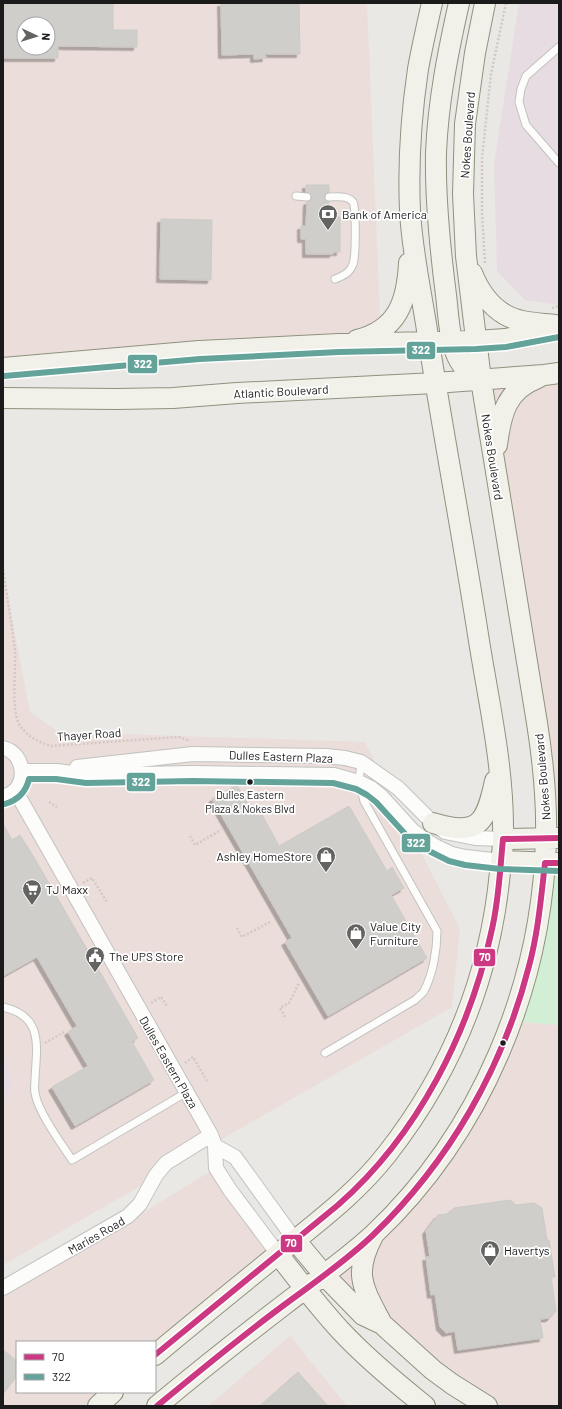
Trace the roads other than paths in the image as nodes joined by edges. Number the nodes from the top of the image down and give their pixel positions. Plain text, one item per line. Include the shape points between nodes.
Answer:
1 (432, 3) edge
2 (459, 3) edge
3 (485, 3) edge
4 (559, 47) edge
5 (559, 162) edge
6 (296, 196) dead end
7 (307, 197) dead end
8 (329, 197) dead end
9 (410, 215) junction
10 (466, 256) junction
11 (335, 279) dead end
12 (554, 317) edge
13 (559, 329) edge
14 (452, 342) junction
15 (476, 342) junction
16 (428, 343) junction
17 (339, 344) junction
18 (3, 368) edge
19 (551, 374) edge
20 (481, 380) junction
21 (435, 384) junction
22 (3, 398) edge
23 (495, 465) junction
24 (3, 748) edge
25 (361, 762) junction
26 (499, 765) junction
27 (23, 771) junction
28 (57, 771) junction
29 (359, 782) junction
30 (9, 793) edge
31 (433, 823) junction
32 (552, 838) edge
33 (503, 840) junction
34 (501, 861) junction
35 (552, 863) edge
36 (3, 1007) edge
37 (326, 1053) dead end
38 (187, 1092) junction
39 (213, 1140) junction
40 (374, 1234) junction
41 (295, 1240) junction
42 (278, 1254) junction
43 (325, 1276) junction
44 (3, 1288) edge
45 (305, 1289) junction
46 (382, 1324) junction
47 (156, 1354) edge
48 (112, 1393) edge
49 (98, 1406) edge
50 (157, 1406) edge
51 (425, 1406) edge
52 (487, 1406) edge

1 - 9 main road via 418,68 411,134
2 - 14 main road via 443,82 436,152 438,223
3 - 10 main road, Nokes Boulevard via 465,124 463,194
4 - 5 lane via 526,76 519,102 526,124
6 - 7 lane
8 - 11 lane via 348,198 353,202 356,211 354,262 344,276
9 - 16 main road
9 - 17 main road via 407,286 400,310 386,325 369,337
10 - 12 main road via 477,285 504,314 525,320
10 - 15 main road, Nokes Boulevard
13 - 15 main road
14 - 15 main road
14 - 16 main road
14 - 20 main road via 461,364 472,376
15 - 20 main road, Nokes Boulevard
16 - 17 main road
16 - 21 main road
17 - 18 main road
19 - 20 main road, Atlantic Boulevard
19 - 23 main road via 527,382 508,401 500,423
20 - 21 main road, Atlantic Boulevard
20 - 23 main road, Nokes Boulevard
21 - 22 main road, Atlantic Boulevard via 117,400
21 - 26 main road via 463,538
23 - 32 main road, Nokes Boulevard
24 - 27 street via 14,753
25 - 28 street, Dulles Eastern Plaza via 326,756 193,754
25 - 29 lane
25 - 31 street, Dulles Eastern Plaza via 398,788
26 - 31 main road via 490,804 482,820 475,825 457,829
26 - 33 main road
27 - 28 street, Dulles Eastern Plaza
27 - 30 street, Dulles Eastern Plaza via 21,781
28 - 29 street, Dulles Eastern Plaza via 86,774 315,774 334,775
29 - 34 street, Dulles Eastern Plaza via 381,796 424,840 452,854
29 - 37 lane via 364,801 437,931 437,946 424,992 415,1000
30 - 38 street, Dulles Eastern Plaza via 72,890
31 - 33 street, Dulles Eastern Plaza via 445,832 457,835
32 - 33 main road
32 - 35 main road, Nokes Boulevard
33 - 34 main road
34 - 35 main road
34 - 41 main road via 498,898 479,982 459,1036 445,1064 418,1111 366,1179
35 - 40 main road, Nokes Boulevard via 529,966 512,1021 490,1073 462,1123 431,1170
36 - 38 lane via 14,1009 30,1021 36,1048 35,1093 43,1114 72,1160
38 - 39 street, Dulles Eastern Plaza
39 - 41 street via 235,1157
39 - 42 street, Dulles Eastern Plaza via 216,1168
39 - 44 street, Maries Road via 166,1162 140,1204 128,1216
40 - 43 main road, Nokes Boulevard
40 - 46 main road via 364,1257 362,1274 369,1301
41 - 42 main road
41 - 43 main road
42 - 45 main road
42 - 47 main road
43 - 45 main road, Nokes Boulevard
43 - 46 main road via 363,1316
45 - 50 main road, Nokes Boulevard via 217,1356
45 - 51 main road via 370,1360
46 - 52 main road via 439,1374
48 - 49 main road

